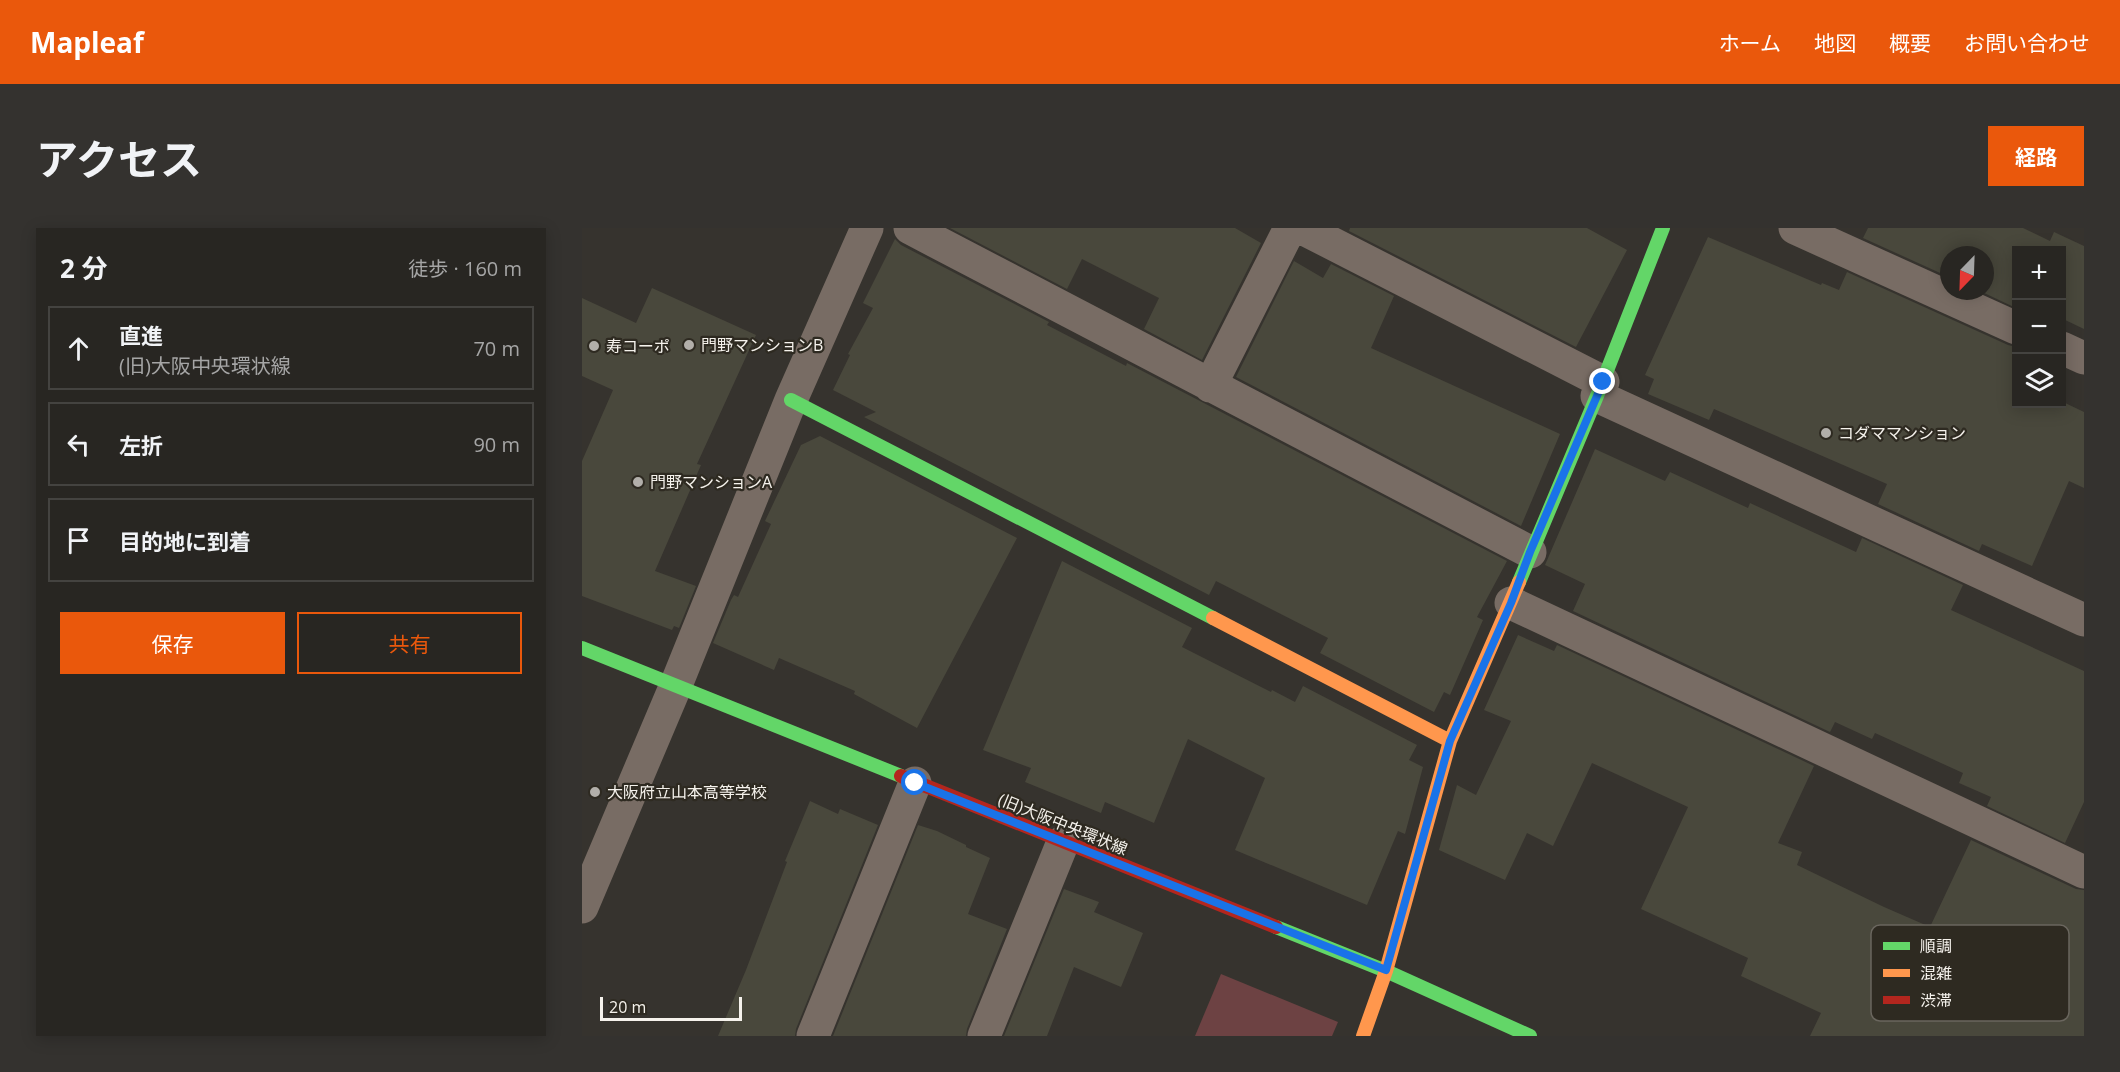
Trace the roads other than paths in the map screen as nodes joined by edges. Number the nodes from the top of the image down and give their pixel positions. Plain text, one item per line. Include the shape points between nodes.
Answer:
1 (867, 228) edge
2 (910, 228) edge
3 (1290, 228) edge
4 (1302, 228) edge
5 (1663, 228) edge
6 (1795, 228) edge
7 (2012, 326) edge
8 (2066, 350) edge
9 (2084, 358) edge
10 (1210, 386) junction
11 (1600, 389) junction
12 (791, 400) junction
13 (1530, 552) junction
14 (1511, 603) junction
15 (2084, 620) edge
16 (582, 648) edge
17 (676, 685) junction
18 (1450, 741) junction
19 (915, 783) junction
20 (1063, 842) junction
21 (2084, 872) edge
22 (582, 907) edge
23 (1386, 970) junction
24 (813, 1036) edge
25 (984, 1036) edge
26 (1362, 1036) edge
27 (1530, 1036) edge

1 - 12 street
2 - 10 street
3 - 10 street
4 - 11 street
5 - 11 street
6 - 7 street
8 - 9 street
10 - 13 street
11 - 13 street
11 - 15 street
12 - 17 street
12 - 18 street
13 - 14 street
14 - 18 street
14 - 21 street
16 - 17 street, (旧)大阪中央環状線
17 - 19 street, (旧)大阪中央環状線
17 - 22 street
18 - 23 street
19 - 20 street, (旧)大阪中央環状線
19 - 24 street
20 - 23 street, (旧)大阪中央環状線
20 - 25 street
23 - 26 street
23 - 27 street, (旧)大阪中央環状線

